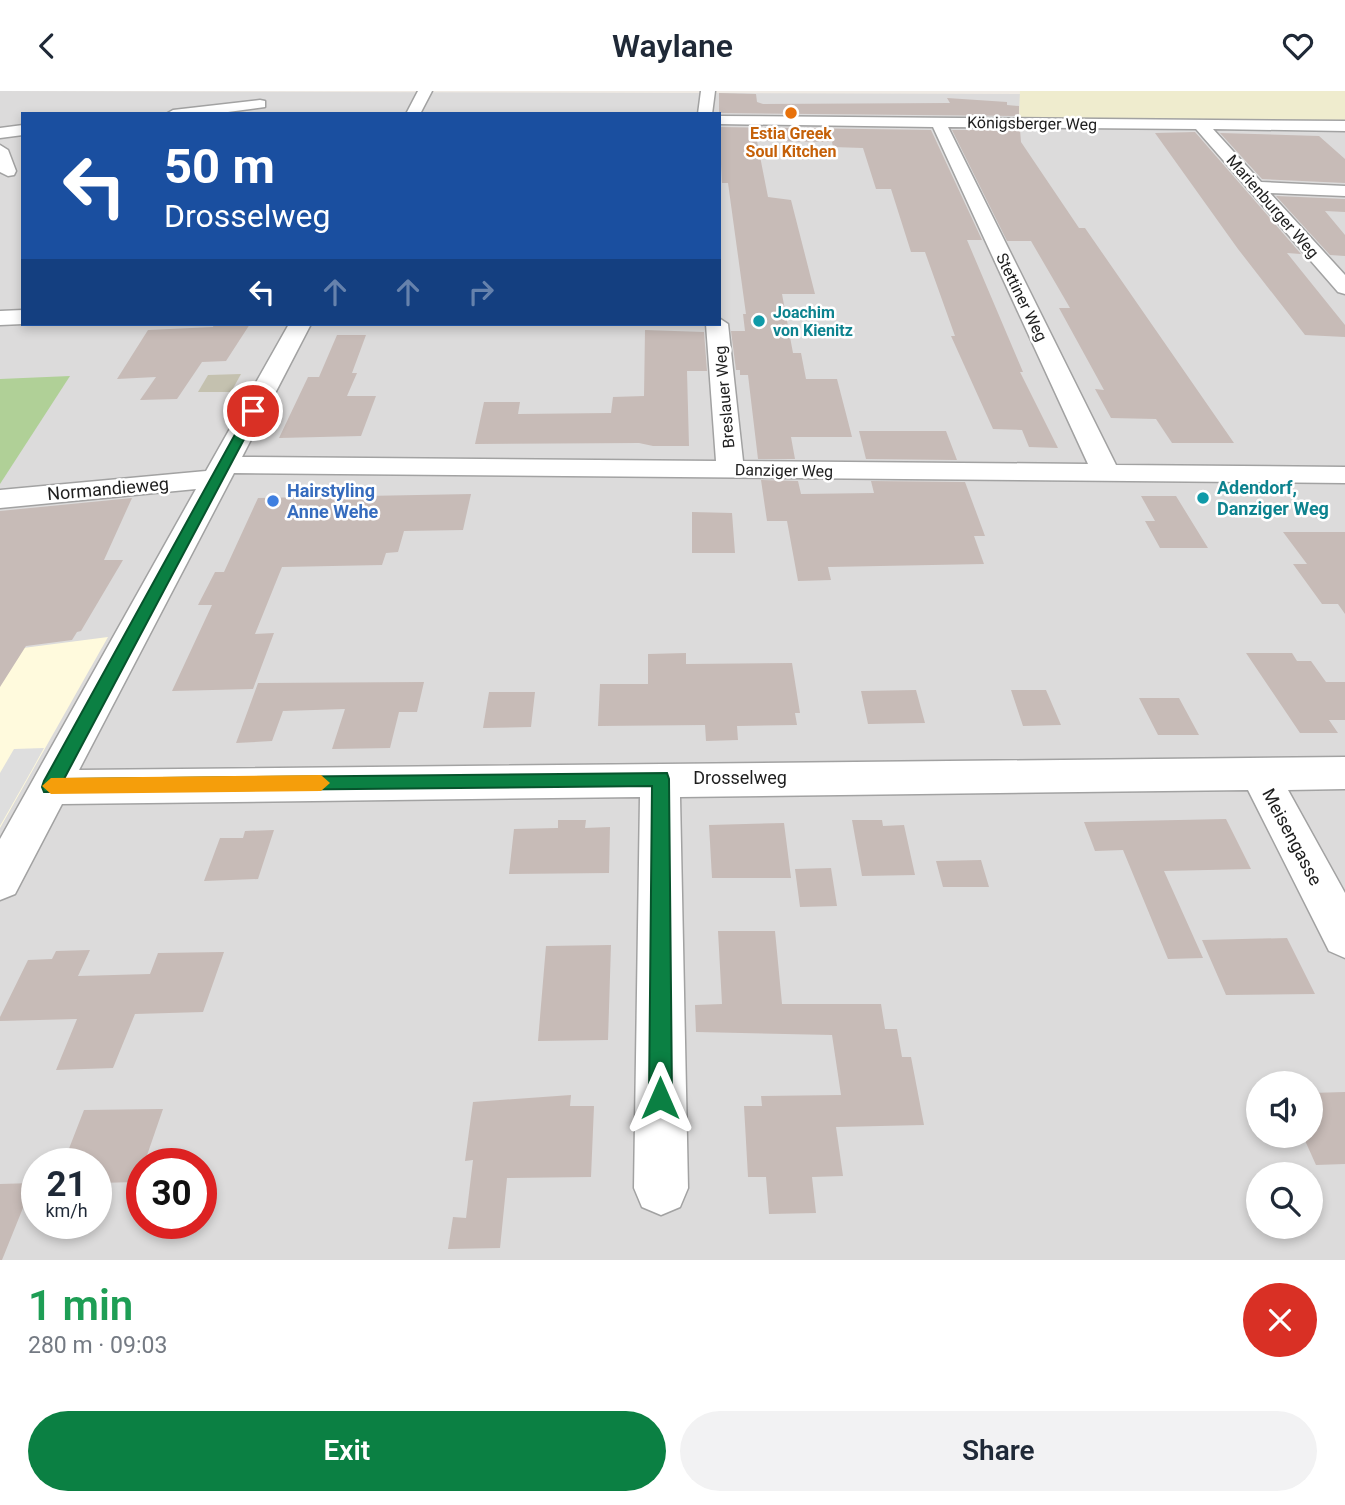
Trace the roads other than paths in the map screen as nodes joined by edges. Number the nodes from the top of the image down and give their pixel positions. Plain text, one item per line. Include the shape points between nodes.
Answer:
1 (425, 91) edge
2 (708, 91) edge
3 (260, 104) dead end
4 (190, 112) edge
5 (414, 112) edge
6 (705, 112) edge
7 (721, 120) edge
8 (938, 121) junction
9 (1201, 125) junction
10 (1345, 126) edge
11 (21, 130) edge
12 (0, 133) edge
13 (0, 150) edge
14 (10, 173) edge
15 (1256, 187) junction
16 (1345, 191) edge
17 (1345, 288) edge
18 (21, 317) edge
19 (0, 318) edge
20 (299, 326) edge
21 (717, 326) edge
22 (730, 469) junction
23 (220, 472) junction
24 (1106, 473) junction
25 (1345, 475) edge
26 (0, 499) edge
27 (1345, 773) edge
28 (1258, 774) junction
29 (660, 779) junction
30 (50, 787) junction
31 (0, 880) edge
32 (1345, 936) edge
33 (661, 1188) dead end

1 - 5 street
2 - 6 street
3 - 4 street
7 - 8 street, Königsberger Weg
8 - 9 street, Königsberger Weg
8 - 24 street, Stettiner Weg
9 - 10 street, Königsberger Weg
9 - 15 street, Marienburger Weg
11 - 12 street
13 - 14 street
15 - 16 street
15 - 17 street, Marienburger Weg
18 - 19 street
20 - 23 street
21 - 22 street, Breslauer Weg
22 - 23 street, Danziger Weg
22 - 24 street, Danziger Weg
23 - 26 street, Normandieweg
23 - 30 street
24 - 25 street, Danziger Weg
27 - 28 street, Drosselweg
28 - 29 street, Drosselweg
28 - 32 street, Meisengasse
29 - 30 street, Drosselweg
29 - 33 street
30 - 31 street

